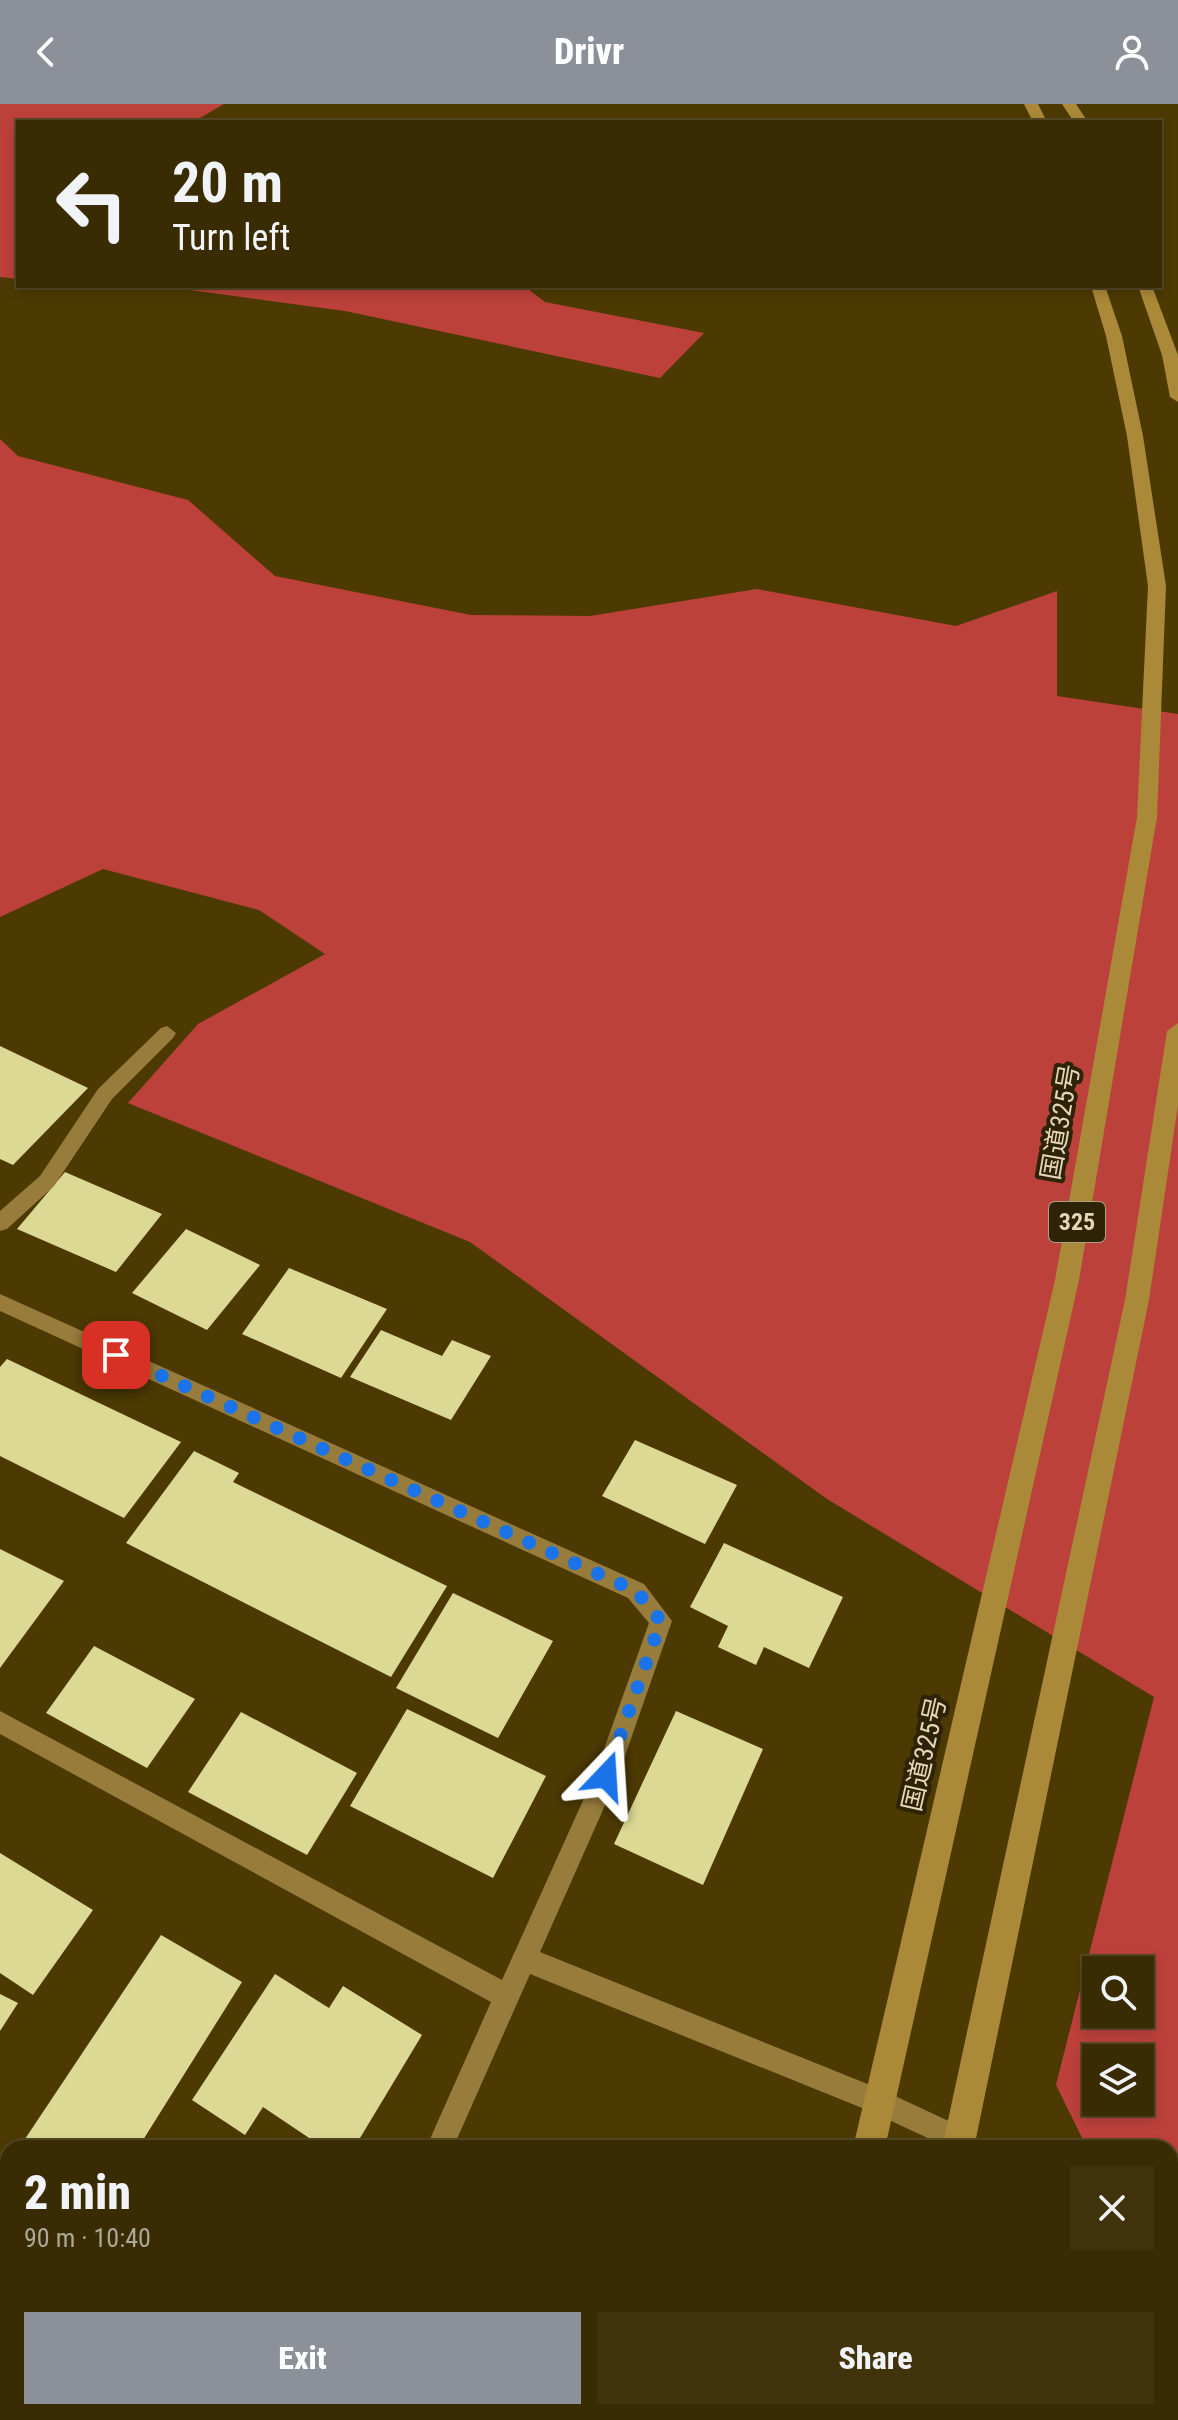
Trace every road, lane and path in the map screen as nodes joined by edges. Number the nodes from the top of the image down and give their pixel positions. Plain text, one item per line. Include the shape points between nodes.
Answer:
1 (1099, 288) edge
2 (1146, 288) edge
3 (1178, 397) edge
4 (1178, 1031) edge
5 (167, 1033) dead end
6 (0, 1223) edge
7 (0, 1302) edge
8 (0, 1722) edge
9 (522, 1958) junction
10 (506, 1996) junction
11 (880, 2102) junction
12 (443, 2140) edge
13 (871, 2140) edge
14 (951, 2140) edge
15 (959, 2140) edge

1 - 11 highway, 国道325号 / 325 via 1135,436 1157,586 1147,817 1067,1280
2 - 3 highway via 1170,355
4 - 15 highway via 1137,1300
5 - 6 street via 105,1094 47,1181
7 - 9 street via 636,1591 661,1621 606,1776
8 - 10 street
9 - 10 street
9 - 11 street
10 - 12 street
11 - 13 highway, 国道325号 / 325
11 - 14 street

